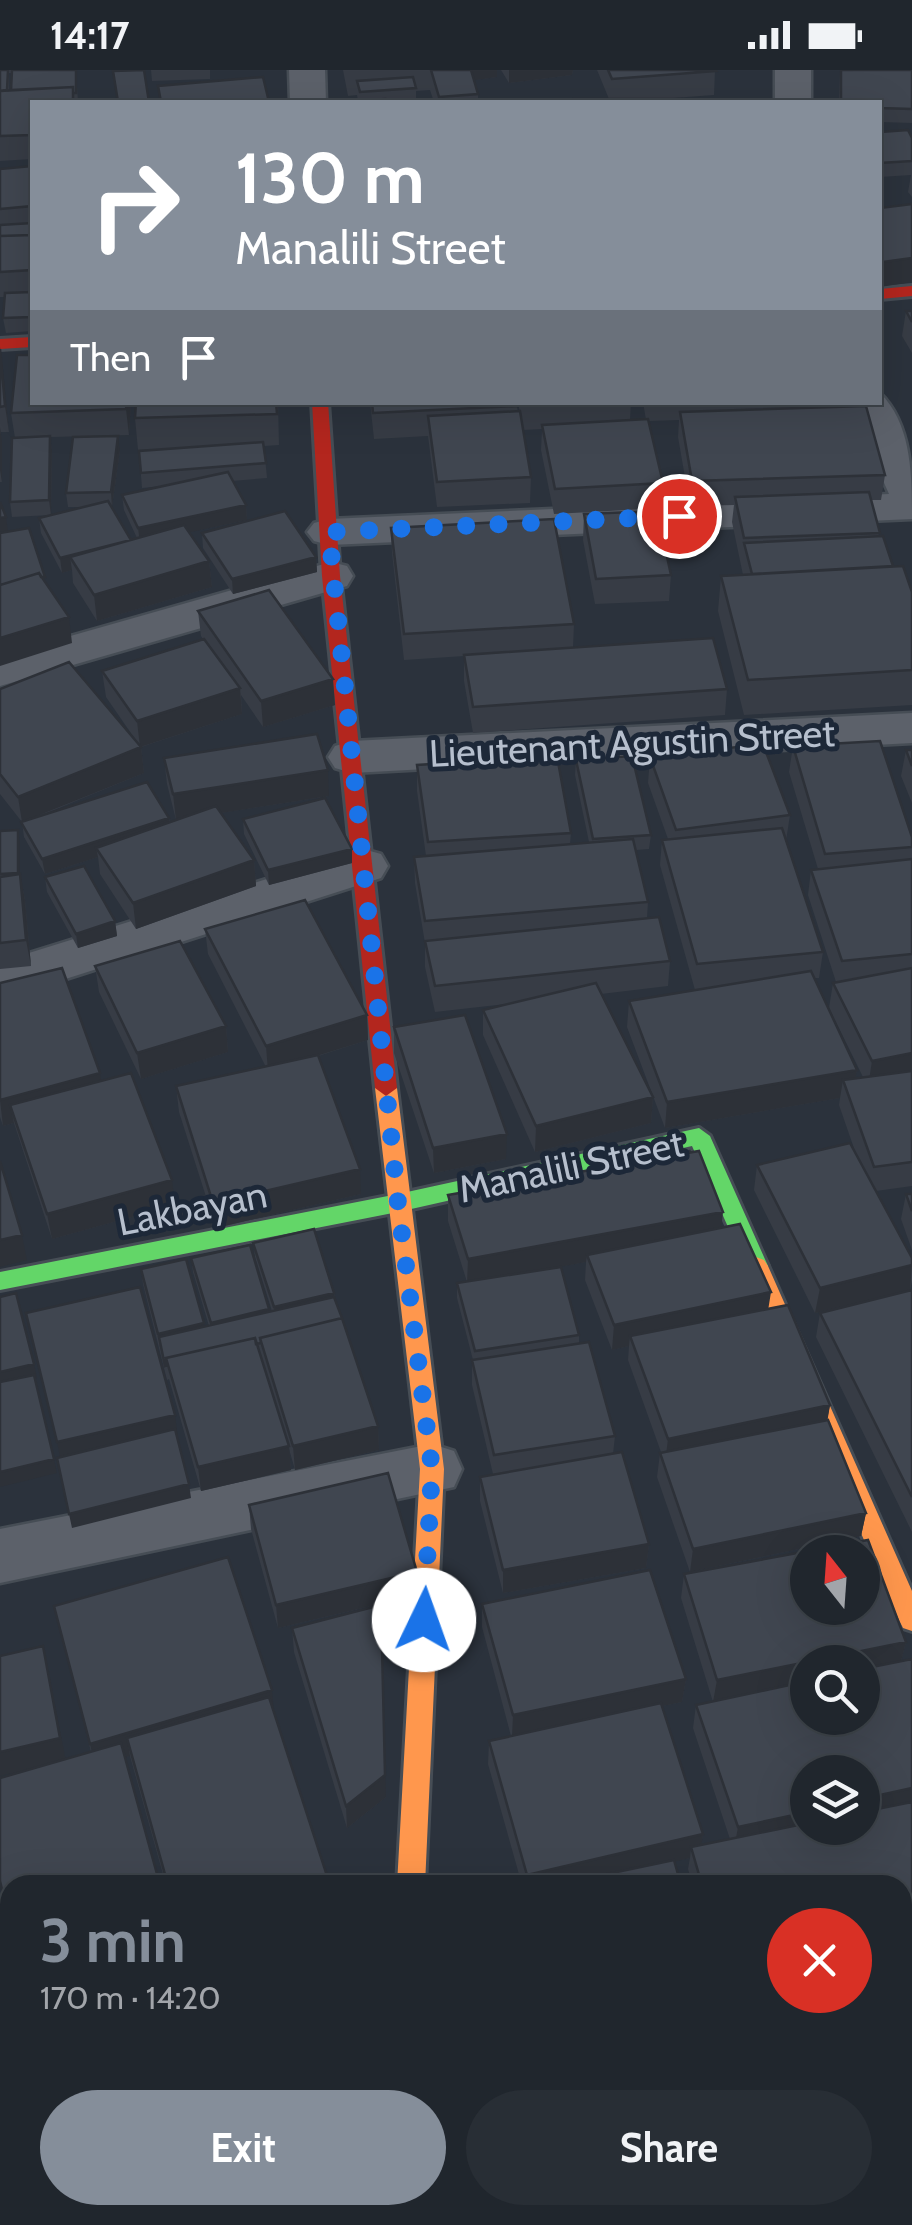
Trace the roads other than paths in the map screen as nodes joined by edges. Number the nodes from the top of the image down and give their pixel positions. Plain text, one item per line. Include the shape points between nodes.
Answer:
1 (307, 70) edge
2 (793, 70) edge
3 (308, 100) edge
4 (794, 100) edge
5 (912, 291) edge
6 (882, 294) edge
7 (30, 342) edge
8 (0, 344) edge
9 (320, 405) edge
10 (869, 405) edge
11 (912, 498) edge
12 (912, 506) edge
13 (330, 554) junction
14 (0, 670) edge
15 (912, 728) edge
16 (352, 757) junction
17 (363, 866) junction
18 (0, 981) edge
19 (398, 1203) junction
20 (0, 1281) edge
21 (432, 1469) junction
22 (0, 1556) edge
23 (912, 1620) edge
24 (412, 1875) edge

1 - 3 street
2 - 4 street
5 - 6 street
7 - 8 street
9 - 13 street
10 - 11 street
12 - 13 street
13 - 14 street
13 - 16 street
15 - 16 street, Lieutenant Agustin Street
16 - 17 street
17 - 18 street
17 - 19 street
19 - 20 street, Lakbayan
19 - 21 street
19 - 23 street, Manalili Street via 699,1136
21 - 22 street
21 - 24 street

